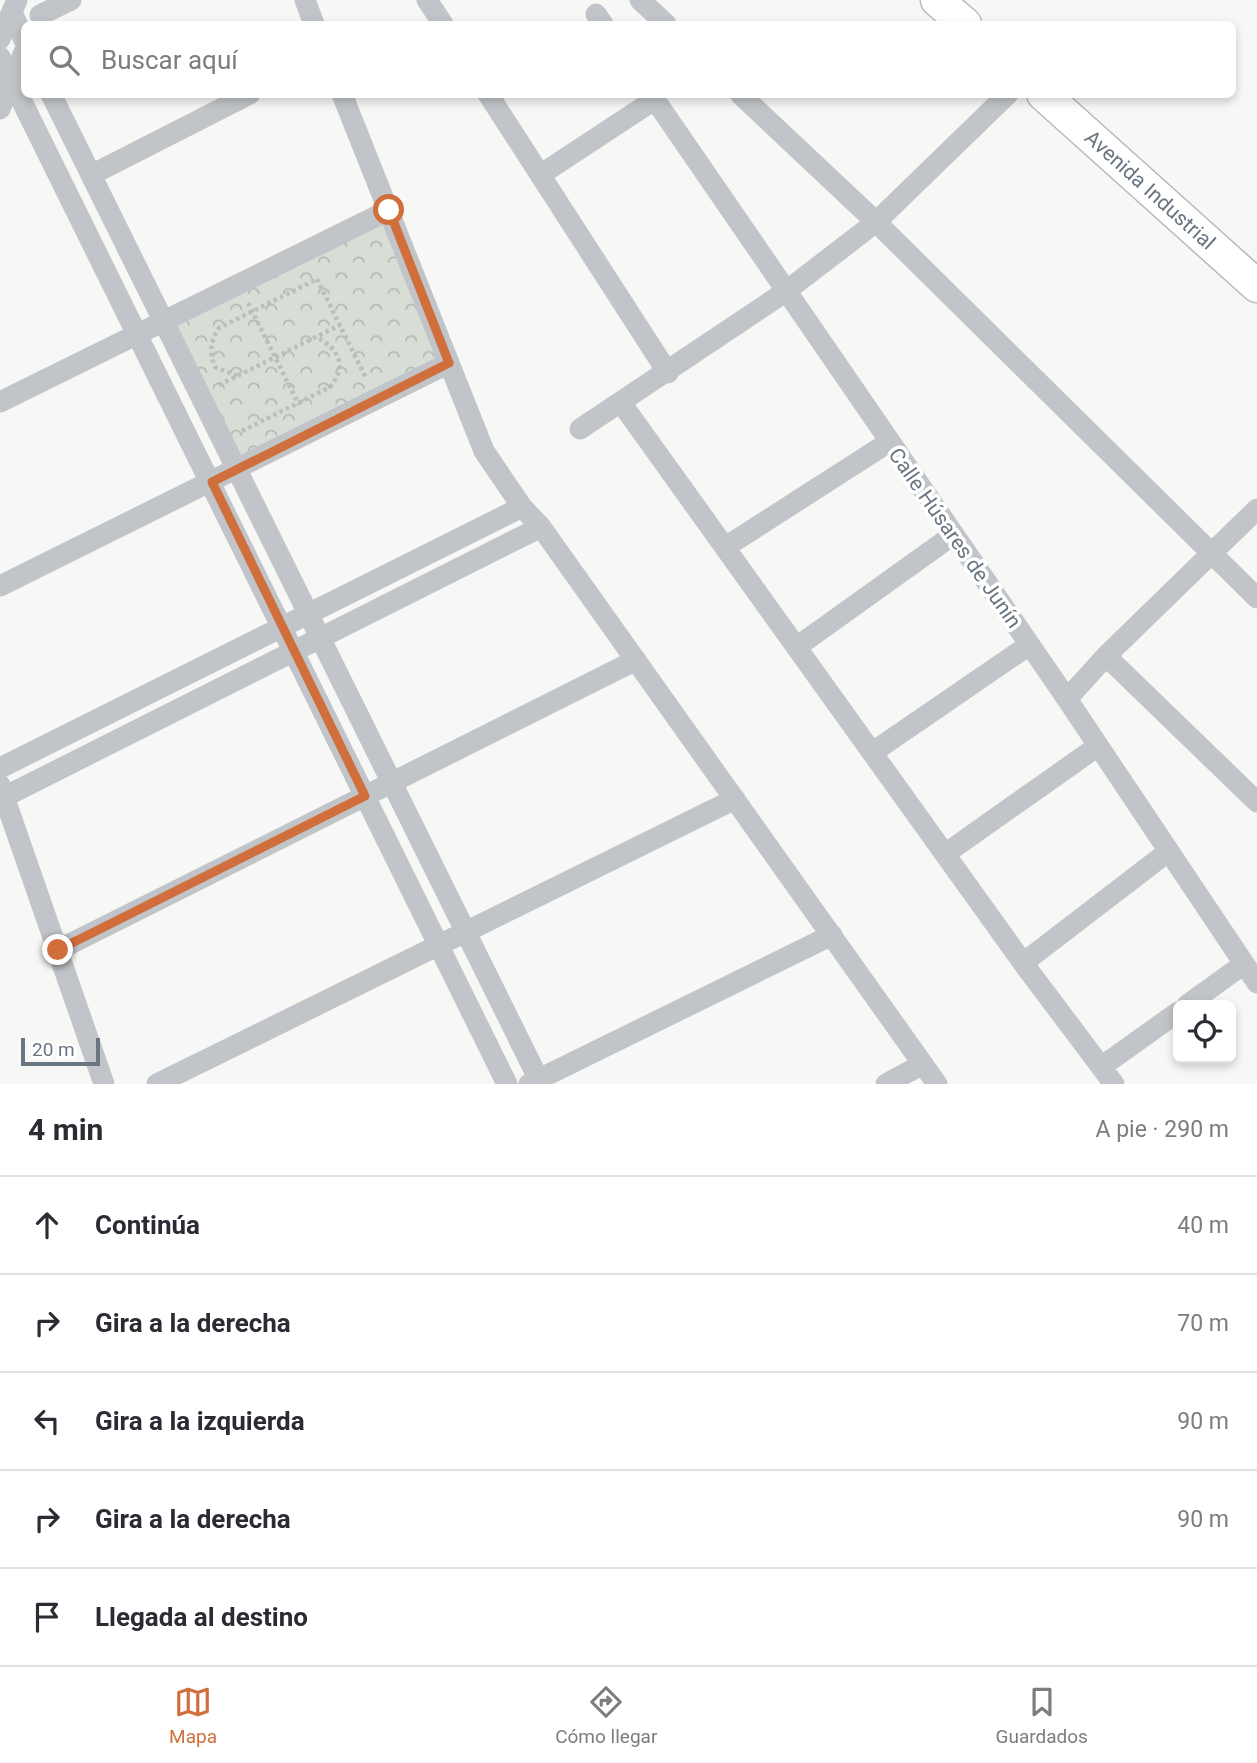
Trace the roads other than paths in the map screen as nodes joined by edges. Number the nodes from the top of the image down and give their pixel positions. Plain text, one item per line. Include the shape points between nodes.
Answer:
1 (71, 0) edge
2 (304, 0) edge
3 (427, 0) edge
4 (640, 0) edge
5 (937, 0) edge
6 (14, 6) edge
7 (41, 13) edge
8 (313, 21) edge
9 (441, 21) edge
10 (663, 21) edge
11 (962, 21) edge
12 (21, 30) edge
13 (0, 39) edge
14 (0, 57) edge
15 (21, 59) edge
16 (12, 81) junction
17 (53, 98) edge
18 (242, 98) edge
19 (344, 98) edge
20 (491, 98) edge
21 (651, 98) edge
22 (653, 98) edge
23 (744, 98) edge
24 (1004, 98) edge
25 (1047, 98) edge
26 (0, 109) edge
27 (91, 174) junction
28 (540, 175) junction
29 (389, 210) junction
30 (876, 222) junction
31 (1257, 286) edge
32 (785, 292) junction
33 (164, 322) junction
34 (139, 335) junction
35 (449, 363) junction
36 (668, 373) junction
37 (0, 401) edge
38 (622, 404) junction
39 (580, 429) dead end
40 (889, 442) junction
41 (238, 469) junction
42 (212, 482) junction
43 (522, 507) junction
44 (1257, 509) edge
45 (541, 527) junction
46 (953, 535) junction
47 (727, 546) junction
48 (1211, 553) junction
49 (0, 586) edge
50 (1257, 598) edge
51 (310, 614) junction
52 (283, 627) junction
53 (322, 637) junction
54 (1030, 645) junction
55 (798, 646) junction
56 (294, 651) junction
57 (1106, 656) junction
58 (636, 660) junction
59 (1067, 699) junction
60 (1098, 747) junction
61 (873, 752) junction
62 (0, 768) edge
63 (393, 782) junction
64 (1, 793) edge
65 (365, 796) junction
66 (735, 799) junction
67 (1257, 802) edge
68 (1169, 851) junction
69 (945, 854) junction
70 (466, 932) junction
71 (832, 935) junction
72 (439, 945) junction
73 (58, 950) junction
74 (1023, 963) junction
75 (1244, 964) junction
76 (1257, 983) edge
77 (1194, 1000) edge
78 (1173, 1016) edge
79 (923, 1065) junction
80 (1101, 1067) junction
81 (536, 1082) edge
82 (104, 1084) edge
83 (157, 1084) edge
84 (507, 1084) edge
85 (886, 1084) edge
86 (937, 1084) edge
87 (1114, 1084) edge

1 - 7 street
2 - 8 street
3 - 9 street
4 - 10 street
5 - 11 main road
6 - 12 street
6 - 13 street
14 - 16 street
15 - 16 street
16 - 26 street
16 - 34 street
17 - 27 street
18 - 27 street
19 - 29 street
20 - 28 street
21 - 28 street
22 - 32 street, Calle Húsares de Junín
23 - 30 street
24 - 30 street
25 - 31 main road, Avenida Industrial
27 - 33 street
28 - 36 street
29 - 33 street
29 - 35 street
30 - 32 street
30 - 48 street
32 - 36 street
32 - 40 street, Calle Húsares de Junín
33 - 34 street
33 - 41 street
34 - 37 street
34 - 42 street
35 - 41 street
35 - 43 street via 484,451
36 - 38 street
38 - 39 street
38 - 47 street
40 - 46 street, Calle Húsares de Junín
40 - 47 street
41 - 42 street
41 - 51 street
42 - 49 street
42 - 52 street
43 - 45 street
43 - 51 street
44 - 48 street
45 - 53 street
45 - 58 street
46 - 54 street, Calle Húsares de Junín
46 - 55 street
47 - 55 street
48 - 50 street
48 - 57 street
51 - 52 street
51 - 53 street
52 - 56 street
52 - 62 street
53 - 56 street
53 - 63 street
54 - 59 street, Calle Húsares de Junín
54 - 61 street
55 - 61 street
56 - 64 street
56 - 65 street
57 - 59 street
57 - 67 street
58 - 63 street
58 - 66 street
59 - 60 street, Calle Húsares de Junín
60 - 68 street, Calle Húsares de Junín
60 - 69 street
61 - 69 street
63 - 65 street
63 - 70 street
64 - 73 street
65 - 72 street
65 - 73 street
66 - 70 street
66 - 71 street
68 - 74 street
68 - 75 street, Calle Húsares de Junín
69 - 74 street
70 - 72 street
70 - 81 street
71 - 79 street
71 - 81 street
72 - 83 street
72 - 84 street
73 - 82 street
74 - 80 street
75 - 76 street, Calle Húsares de Junín
75 - 77 street
78 - 80 street
79 - 85 street
79 - 86 street
80 - 87 street

